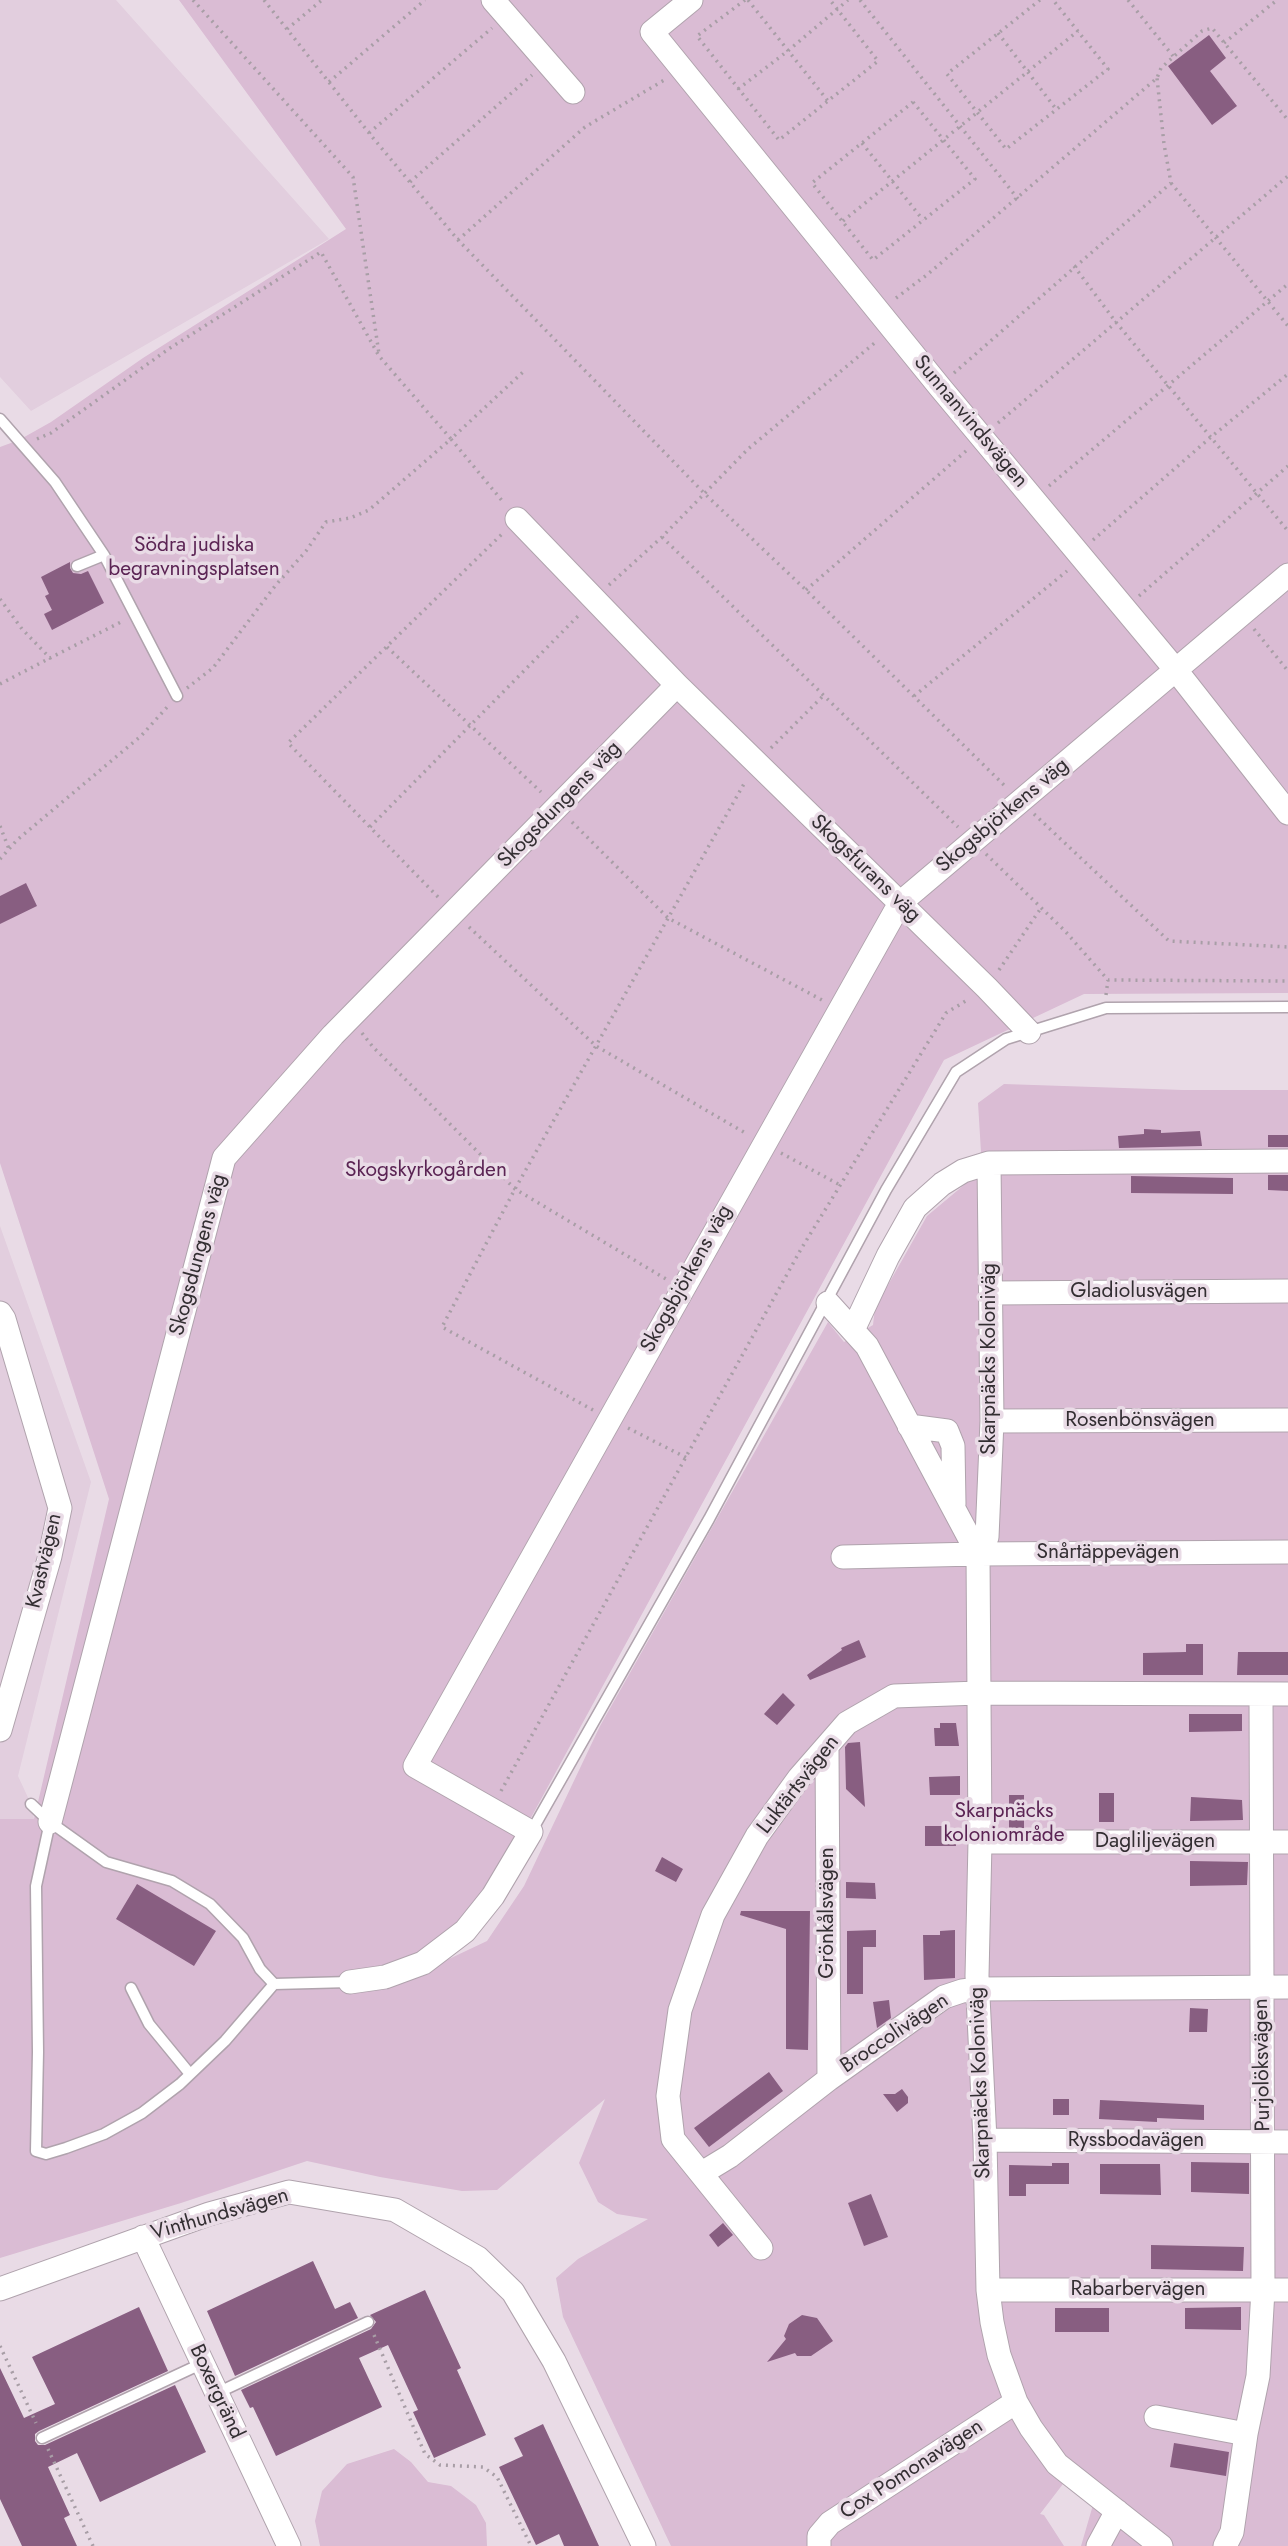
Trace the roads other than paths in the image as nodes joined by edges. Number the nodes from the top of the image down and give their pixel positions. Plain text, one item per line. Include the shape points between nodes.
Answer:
1 (691, 0) edge
2 (499, 8) edge
3 (573, 92) dead end
4 (0, 419) edge
5 (517, 519) road end
6 (104, 555) junction
7 (77, 566) dead end
8 (1288, 575) edge
9 (1175, 669) junction
10 (677, 685) junction
11 (177, 696) road end
12 (1288, 814) edge
13 (900, 903) junction
14 (1288, 1007) edge
15 (1029, 1032) junction
16 (1288, 1161) edge
17 (989, 1163) junction
18 (1288, 1292) edge
19 (990, 1293) junction
20 (828, 1303) junction
21 (0, 1313) edge
22 (853, 1330) junction
23 (1288, 1420) edge
24 (992, 1421) junction
25 (909, 1426) junction
26 (954, 1511) junction
27 (1288, 1552) edge
28 (978, 1554) junction
29 (844, 1558) dead end
30 (979, 1693) junction
31 (1261, 1695) junction
32 (1288, 1695) edge
33 (0, 1730) edge
34 (827, 1748) junction
35 (31, 1804) dead end
36 (50, 1822) junction
37 (531, 1832) junction
38 (980, 1842) junction
39 (1288, 1842) edge
40 (1263, 1843) junction
41 (350, 1982) joint
42 (274, 1984) junction
43 (1262, 1987) junction
44 (1288, 1987) edge
45 (131, 1988) dead end
46 (978, 1989) junction
47 (190, 2074) junction
48 (829, 2079) junction
49 (985, 2140) junction
50 (1263, 2141) junction
51 (1288, 2141) edge
52 (702, 2173) junction
53 (143, 2237) junction
54 (761, 2248) dead end
55 (0, 2289) edge
56 (988, 2290) junction
57 (1263, 2290) junction
58 (1288, 2290) edge
59 (368, 2322) road end
60 (203, 2363) junction
61 (217, 2393) junction
62 (1016, 2402) junction
63 (1156, 2417) dead end
64 (1246, 2434) junction
65 (42, 2438) dead end
66 (1117, 2511) junction
67 (289, 2546) edge
68 (644, 2546) edge
69 (819, 2546) edge
70 (1098, 2546) edge
71 (1161, 2546) edge
72 (1225, 2546) edge

1 - 9 street, Sunnanvindsvägen via 652,32
2 - 3 street
4 - 6 lane via 55,482
5 - 10 street, Skogsfurans väg
6 - 7 lane
6 - 11 lane
8 - 9 street, Skogsbjörkens väg
9 - 12 street, Sunnanvindsvägen
9 - 13 street, Skogsbjörkens väg
10 - 13 street, Skogsfurans väg
10 - 36 street, Skogsdungens väg via 349,1018 224,1158
13 - 15 street, Skogsfurans väg
13 - 37 street, Skogsbjörkens väg via 415,1766
14 - 15 lane via 1106,1008
15 - 20 lane via 1006,1039 956,1072
16 - 17 street
17 - 19 street, Skarpnäcks Koloniväg
17 - 22 street via 963,1171 915,1208
18 - 19 street, Gladiolusvägen
19 - 24 street, Skarpnäcks Koloniväg
20 - 22 street
20 - 37 lane
21 - 33 street, Kvastvägen via 60,1508
22 - 25 street via 867,1346
23 - 24 street, Rosenbönsvägen
24 - 28 street, Skarpnäcks Koloniväg via 987,1537
25 - 26 street
25 - 26 street via 947,1431 953,1446
26 - 28 street
27 - 28 street, Snårtäppevägen
28 - 29 street
28 - 30 street, Skarpnäcks Koloniväg
30 - 31 street, Luktärtsvägen
30 - 34 street, Luktärtsvägen via 894,1696 847,1723
30 - 38 street, Skarpnäcks Koloniväg
31 - 32 street, Luktärtsvägen
31 - 40 street, Purjolöksvägen
34 - 48 street, Grönkålsvägen
34 - 52 street, Luktärtsvägen via 799,1778 751,1847 713,1915 680,2010 668,2096 673,2139
35 - 36 lane
36 - 42 lane via 106,1863 172,1881 210,1904 243,1938
36 - 47 lane via 36,1886 36,2151 46,2154 104,2134 142,2113
37 - 41 street via 493,1896 465,1931 424,1963 385,1978
38 - 40 street, Dagliljevägen
38 - 46 street, Skarpnäcks Koloniväg
39 - 40 street, Dagliljevägen
40 - 43 street, Purjolöksvägen
41 - 42 lane
42 - 47 lane
43 - 44 street, Broccolivägen
43 - 46 street, Broccolivägen
43 - 50 street, Purjolöksvägen
45 - 47 lane via 149,2024
46 - 48 street, Broccolivägen via 944,1997
46 - 49 street, Skarpnäcks Koloniväg
48 - 52 street, Broccolivägen
49 - 50 street, Ryssbodavägen
49 - 56 street, Skarpnäcks Koloniväg
50 - 51 street, Ryssbodavägen
50 - 57 street, Purjolöksvägen
52 - 54 street, Luktärtsvägen
53 - 55 street, Vinthundsvägen
53 - 60 street, Boxergränd
53 - 68 street, Vinthundsvägen via 289,2192 395,2210 478,2258 513,2292 554,2361
56 - 57 street, Rabarbervägen
56 - 62 street, Skarpnäcks Koloniväg via 999,2354
57 - 58 street, Rabarbervägen
57 - 64 street, Purjolöksvägen via 1258,2376
59 - 61 lane
60 - 61 street, Boxergränd
60 - 65 lane
61 - 67 street, Boxergränd
62 - 66 street, Skarpnäcks Koloniväg via 1057,2464
62 - 69 street, Cox Pomonavägen via 830,2523 819,2536
63 - 64 street
64 - 72 street, Purjolöksvägen via 1232,2532
66 - 70 street
66 - 71 street, Skarpnäcks Koloniväg

